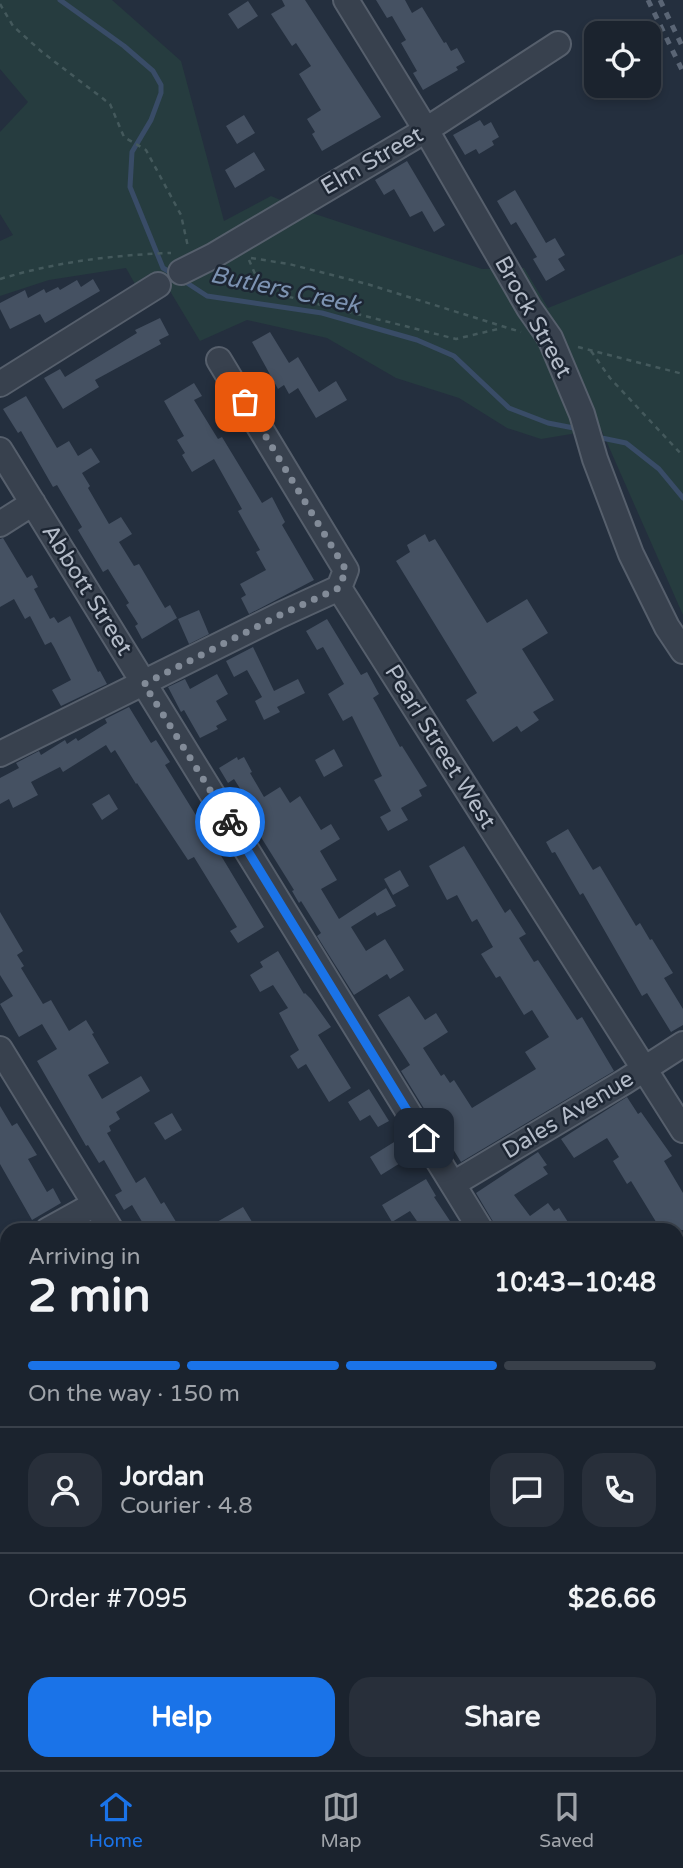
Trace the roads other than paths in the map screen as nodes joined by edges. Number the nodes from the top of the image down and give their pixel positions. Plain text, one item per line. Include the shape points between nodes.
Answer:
1 (346, 0) edge
2 (558, 44) dead end
3 (426, 130) junction
4 (189, 258) road end
5 (158, 285) dead end
6 (219, 360) dead end
7 (0, 384) edge
8 (0, 450) edge
9 (33, 503) junction
10 (0, 524) edge
11 (339, 588) junction
12 (683, 651) edge
13 (144, 684) junction
14 (0, 754) edge
15 (683, 1044) edge
16 (0, 1049) edge
17 (645, 1070) junction
18 (683, 1130) edge
19 (453, 1184) junction
20 (95, 1204) junction
21 (61, 1223) edge
22 (107, 1223) edge
23 (477, 1223) edge

1 - 3 street, Brock Street
2 - 3 street, Elm Street
3 - 4 street, Elm Street
3 - 12 street, Brock Street via 550,338 631,554
5 - 7 street
6 - 11 street via 346,570
8 - 9 street, Abbott Street
9 - 10 street
9 - 13 street, Abbott Street
11 - 13 street
11 - 17 street, Pearl Street West
13 - 14 street
13 - 19 street, Abbott Street
15 - 17 street, Dales Avenue
16 - 20 street
17 - 18 street, Pearl Street West
17 - 19 street, Dales Avenue
19 - 23 street, Abbott Street
20 - 21 street
20 - 22 street

